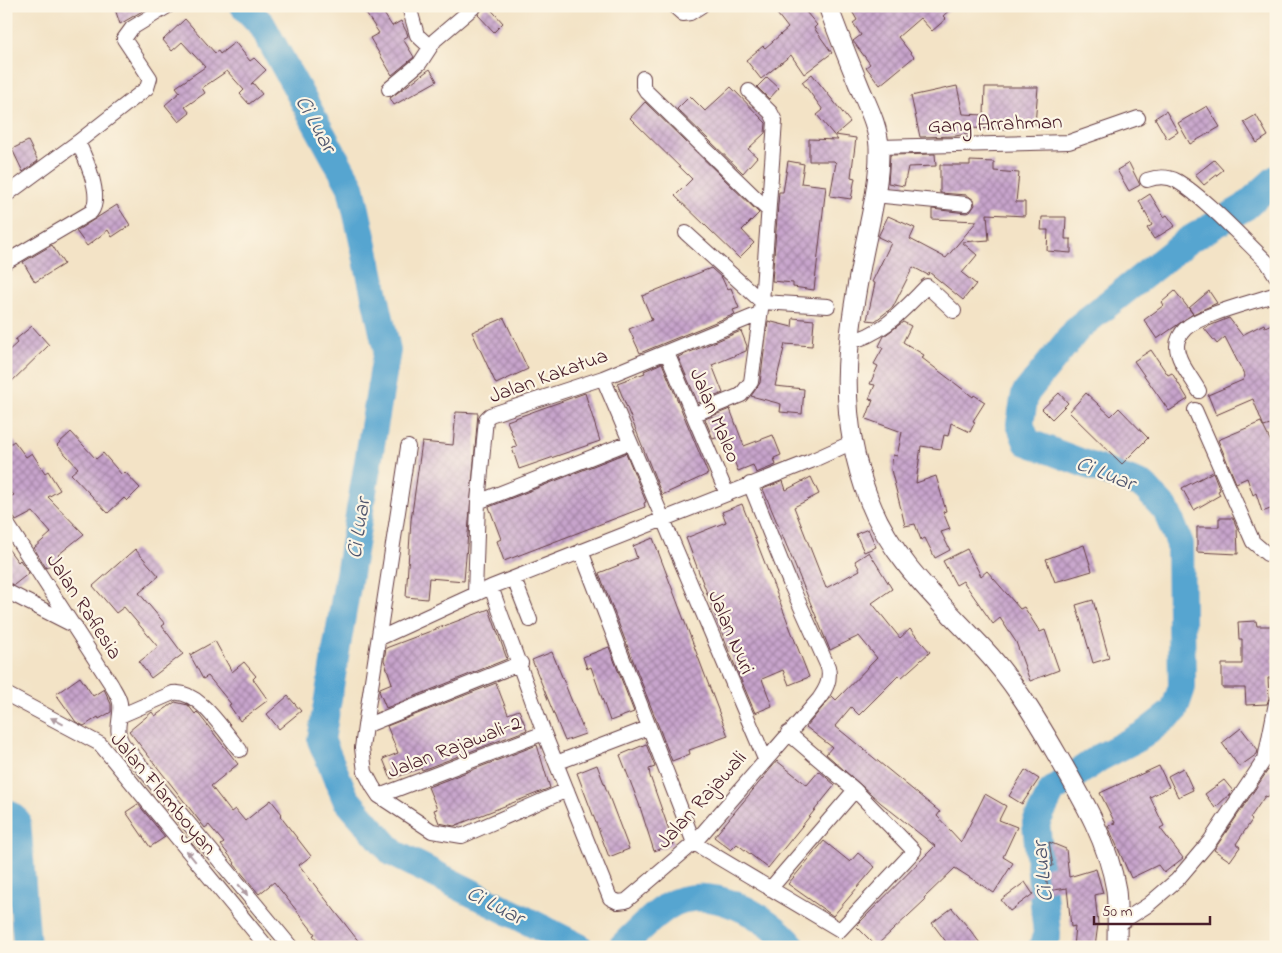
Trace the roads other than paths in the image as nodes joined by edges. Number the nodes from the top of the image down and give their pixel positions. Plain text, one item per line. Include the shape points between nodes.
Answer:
1 (168, 6) edge
2 (475, 6) edge
3 (674, 6) edge
4 (701, 6) edge
5 (828, 6) edge
6 (410, 10) dead end
7 (430, 47) junction
8 (643, 78) dead end
9 (389, 89) dead end
10 (748, 91) dead end
11 (1138, 118) dead end
12 (78, 142) junction
13 (878, 147) junction
14 (1147, 180) dead end
15 (6, 195) edge
16 (874, 195) junction
17 (966, 204) dead end
18 (768, 210) junction
19 (686, 233) dead end
20 (6, 262) edge
21 (1276, 276) edge
22 (1276, 294) edge
23 (828, 306) dead end
24 (760, 308) junction
25 (954, 311) dead end
26 (848, 342) junction
27 (667, 353) junction
28 (603, 378) junction
29 (1199, 391) dead end
30 (1195, 410) dead end
31 (695, 414) junction
32 (630, 442) junction
33 (853, 442) junction
34 (408, 447) dead end
35 (750, 484) junction
36 (727, 494) junction
37 (478, 502) junction
38 (663, 520) junction
39 (6, 522) edge
40 (581, 551) junction
41 (1276, 556) edge
42 (514, 579) junction
43 (491, 587) junction
44 (6, 591) edge
45 (475, 594) junction
46 (530, 620) dead end
47 (76, 626) junction
48 (380, 638) junction
49 (520, 663) junction
50 (6, 694) edge
51 (1276, 703) edge
52 (118, 722) junction
53 (364, 726) junction
54 (648, 728) junction
55 (544, 733) junction
56 (788, 733) junction
57 (100, 744) junction
58 (240, 750) dead end
59 (765, 759) junction
60 (556, 764) junction
61 (567, 790) junction
62 (855, 790) junction
63 (379, 796) junction
64 (694, 843) junction
65 (221, 864) junction
66 (207, 876) junction
67 (770, 889) junction
68 (1117, 925) junction
69 (267, 947) edge
70 (291, 947) edge
71 (1117, 947) edge

1 - 12 street via 132,28 124,38 126,46 150,78 150,84
2 - 7 street
3 - 4 street via 683,14
5 - 13 main road via 875,126
6 - 7 street via 417,35
7 - 9 street via 420,63
8 - 18 street via 646,92
10 - 18 street via 776,121
11 - 13 street, Gang Arrahman via 1070,142
12 - 15 street
12 - 20 street via 90,170 96,200 94,208
13 - 16 main road
14 - 21 street via 1157,177 1175,180 1267,262
16 - 17 street
16 - 26 main road
18 - 24 street
19 - 24 street
22 - 29 street via 1207,318 1183,332 1177,345 1179,354
23 - 24 street
24 - 27 street, Jalan Kakatua
24 - 31 street via 752,382 741,395
25 - 26 street via 927,286 889,324 864,338
26 - 33 main road via 846,387
27 - 28 street, Jalan Kakatua
27 - 31 street, Jalan Maleo
28 - 32 street, Jalan Nuri
28 - 37 street, Jalan Kakatua via 490,415 486,419
30 - 41 street via 1253,542 1267,554
31 - 36 street, Jalan Maleo
32 - 37 street
32 - 38 street, Jalan Nuri
33 - 35 street
33 - 68 main road via 869,499 890,542 906,566 1012,682 1081,796 1108,857 1116,891
34 - 48 street
35 - 36 street
35 - 56 street, Jalan Rajawali via 830,675 825,690
36 - 38 street
37 - 45 street, Jalan Kakatua
38 - 40 street
38 - 59 street, Jalan Nuri
39 - 47 street, Jalan Raflesia
40 - 42 street
40 - 54 street
42 - 43 street
42 - 46 street
43 - 45 street
43 - 49 street, Jalan Rajawali
44 - 47 street
45 - 48 street
47 - 52 street, Jalan Raflesia via 120,702
48 - 53 street
49 - 53 street
49 - 55 street, Jalan Rajawali
57 -> 50 street, Jalan Flamboyan
51 - 68 street via 1265,759 1210,841 1177,880 1148,905
52 - 57 street
52 - 58 street via 182,691 194,696
52 - 65 street, Jalan Raflesia via 122,743
53 - 63 street via 365,772
54 - 60 street
54 - 64 street
55 - 60 street, Jalan Rajawali
55 - 63 street, Jalan Rajawali-2
56 - 59 street, Jalan Rajawali
56 - 62 street
66 -> 57 street, Jalan Flamboyan
59 - 64 street, Jalan Rajawali
60 - 61 street, Jalan Rajawali
61 - 63 street via 462,836 432,831
61 - 64 street, Jalan Rajawali via 610,898 618,902 626,901
62 - 67 street
62 - 67 street via 914,851 840,930
64 - 67 street
65 - 66 street
65 -> 70 street, Jalan Raflesia
66 - 69 street, Jalan Flamboyan
68 - 71 main road

